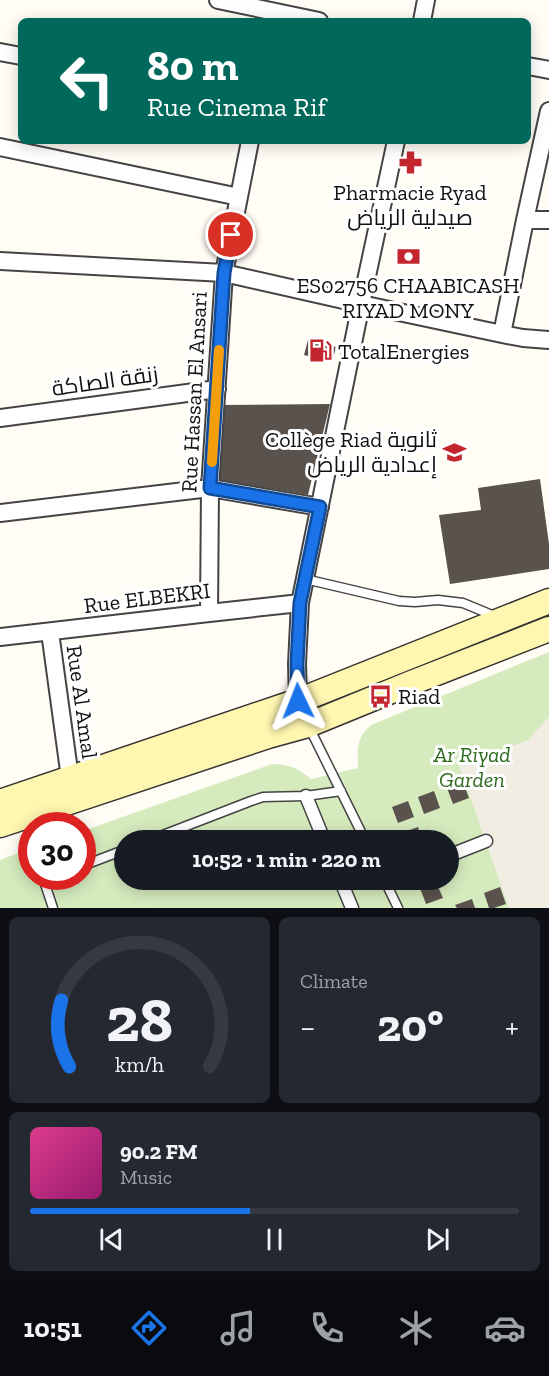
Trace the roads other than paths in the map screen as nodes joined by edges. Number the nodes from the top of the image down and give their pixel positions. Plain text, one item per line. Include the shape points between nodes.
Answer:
1 (218, 0) edge
2 (426, 0) edge
3 (276, 11) edge
4 (306, 18) edge
5 (423, 18) edge
6 (0, 52) edge
7 (18, 55) edge
8 (531, 67) edge
9 (549, 70) edge
10 (549, 111) edge
11 (249, 144) edge
12 (395, 144) edge
13 (0, 147) edge
14 (239, 197) junction
15 (525, 220) junction
16 (549, 220) edge
17 (0, 261) edge
18 (224, 273) junction
19 (361, 304) junction
20 (502, 334) junction
21 (549, 340) edge
22 (217, 389) junction
23 (0, 418) edge
24 (210, 488) junction
25 (320, 507) junction
26 (0, 513) edge
27 (305, 579) junction
28 (549, 601) edge
29 (300, 603) junction
30 (209, 613) junction
31 (503, 619) junction
32 (549, 629) edge
33 (50, 632) junction
34 (0, 637) edge
35 (298, 701) junction
36 (308, 725) junction
37 (70, 778) junction
38 (341, 791) junction
39 (306, 796) junction
40 (0, 802) edge
41 (0, 825) edge
42 (176, 830) edge
43 (320, 830) edge
44 (360, 830) edge
45 (486, 841) dead end
46 (459, 852) edge
47 (114, 854) edge
48 (96, 861) edge
49 (47, 890) edge
50 (345, 890) edge
51 (390, 890) edge
52 (53, 908) edge
53 (352, 908) edge
54 (398, 908) edge

1 - 3 street
2 - 5 street
3 - 4 street
6 - 7 street
8 - 9 street
10 - 15 street
11 - 14 street, Rue Hassan El Ansari
12 - 19 street
13 - 14 street
14 - 18 street, Rue Hassan El Ansari
15 - 16 street
15 - 20 street
17 - 18 street
18 - 19 street
18 - 22 street, Rue Hassan El Ansari
19 - 20 street
19 - 25 street
20 - 21 street
22 - 23 street, زنقة الصاكة
22 - 24 street, Rue Hassan El Ansari
24 - 25 street
24 - 26 street
24 - 30 street, Rue Hassan El Ansari
25 - 27 street
27 - 29 street
27 - 31 lane via 399,601 463,603
28 - 31 main road
29 - 30 street, Rue ELBEKRI
29 - 35 street
30 - 33 street, Rue ELBEKRI
31 - 35 main road
32 - 36 main road
33 - 34 street, Rue ELBEKRI
33 - 37 street, Rue Al Amal
35 - 36 street
35 - 37 main road
36 - 38 lane
36 - 41 main road
37 - 40 main road
38 - 39 lane
38 - 44 lane
39 - 42 lane via 263,797
39 - 43 street
45 - 46 street
47 - 48 lane
49 - 52 lane
50 - 53 street
51 - 54 lane

